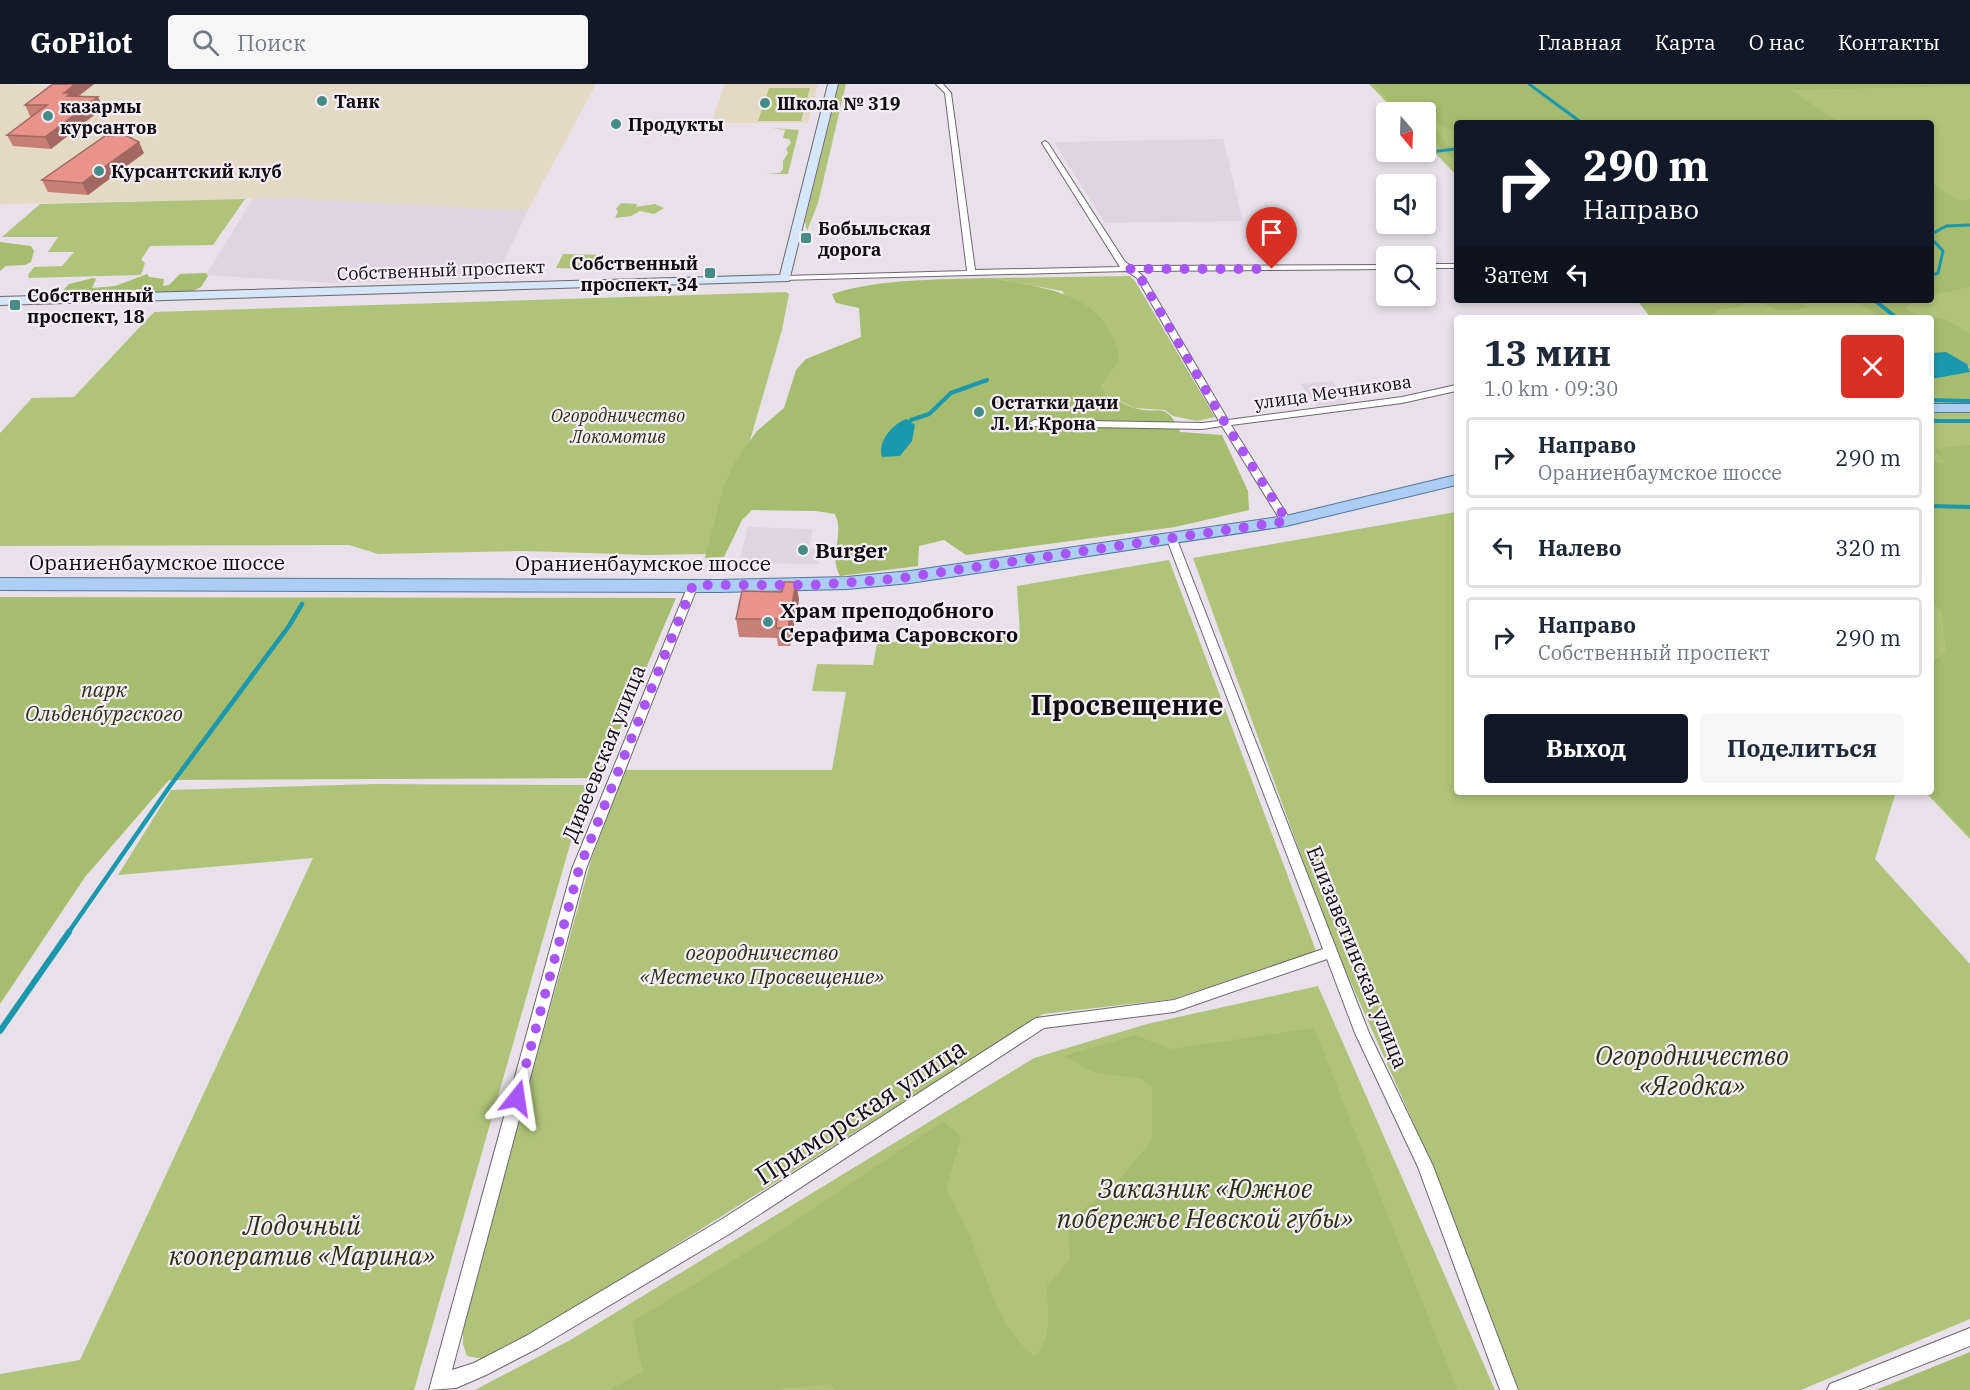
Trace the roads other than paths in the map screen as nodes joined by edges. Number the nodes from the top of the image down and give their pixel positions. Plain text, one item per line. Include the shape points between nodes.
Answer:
1 (833, 84) edge
2 (939, 84) edge
3 (1045, 143) dead end
4 (1454, 266) edge
5 (1376, 267) edge
6 (1436, 267) edge
7 (1130, 269) junction
8 (971, 272) junction
9 (785, 278) junction
10 (0, 301) edge
11 (1454, 388) edge
12 (1934, 408) edge
13 (1970, 408) edge
14 (1034, 423) dead end
15 (1225, 423) junction
16 (1454, 480) edge
17 (1287, 521) junction
18 (1171, 537) junction
19 (0, 584) edge
20 (693, 585) junction
21 (1331, 952) junction
22 (1970, 1337) edge
23 (439, 1384) edge
24 (1509, 1390) edge
25 (1836, 1390) edge

1 - 9 street
2 - 8 street via 948,93
3 - 7 street via 1122,264
4 - 6 street
5 - 7 street, Собственный проспект
7 - 8 street, Собственный проспект
7 - 15 street via 1140,277
8 - 9 street, Собственный проспект
9 - 10 street, Собственный проспект
11 - 15 street, улица Мечникова via 1402,400
12 - 13 main road
14 - 15 street, улица Мечникова
15 - 17 street
16 - 17 main road, Ораниенбаумское шоссе
17 - 18 main road, Ораниенбаумское шоссе
18 - 20 main road, Ораниенбаумское шоссе via 879,580 814,585
18 - 21 street, Елизаветинская улица
19 - 20 main road, Ораниенбаумское шоссе
20 - 23 street, Дивеевская улица via 579,869
21 - 23 street, Приморская улица via 1174,1006 1041,1022 715,1233 491,1364
21 - 24 street, Елизаветинская улица via 1362,1033 1425,1166
22 - 25 street

